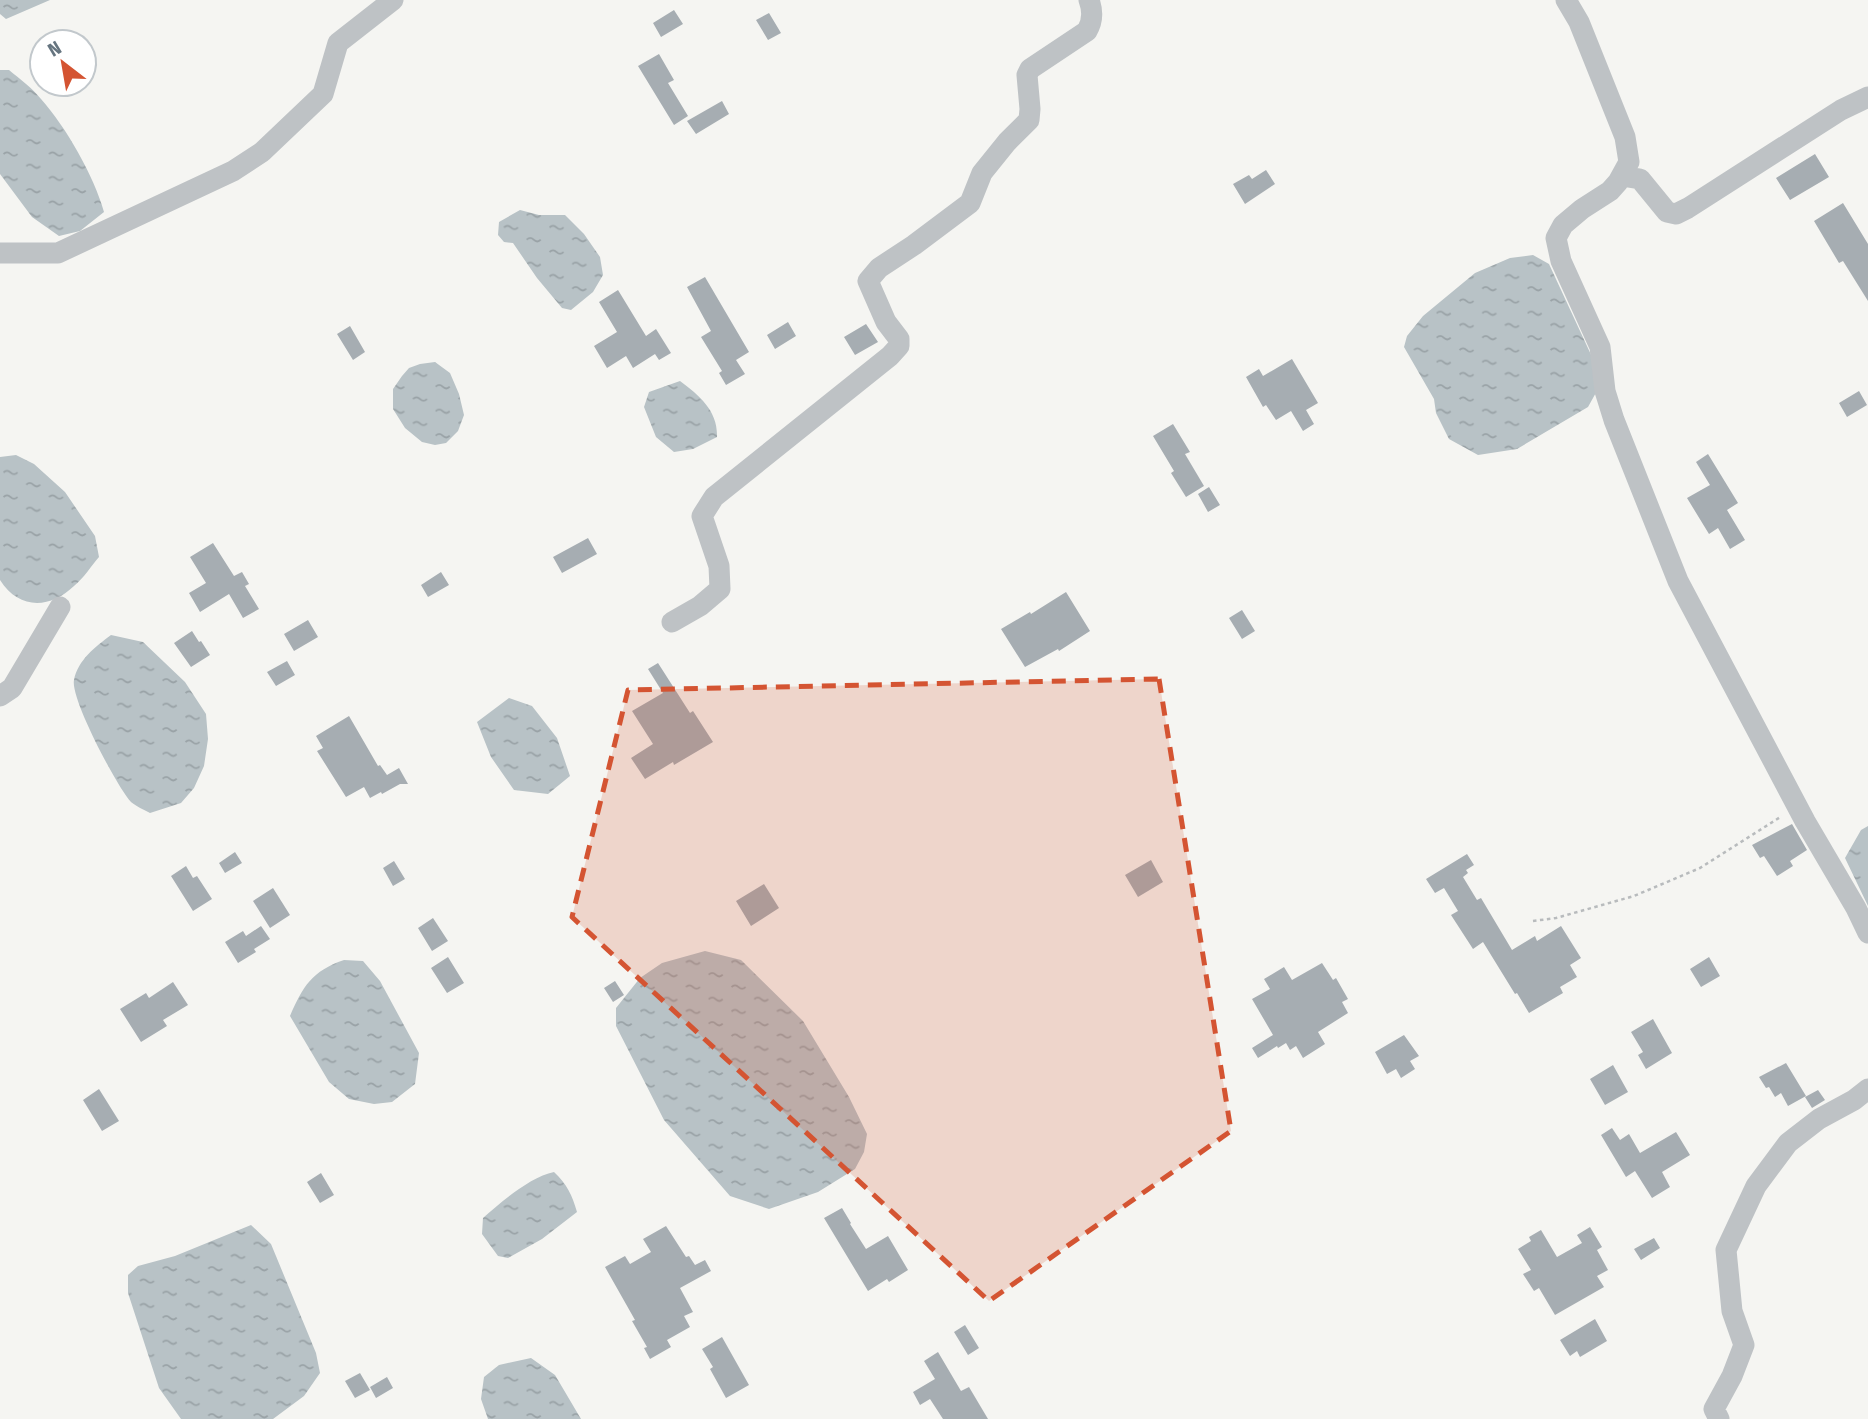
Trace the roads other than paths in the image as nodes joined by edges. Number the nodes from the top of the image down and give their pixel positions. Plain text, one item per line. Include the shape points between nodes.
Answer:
1 (393, 0) edge
2 (1089, 0) edge
3 (1566, 0) edge
4 (1868, 97) edge
5 (1622, 176) junction
6 (0, 253) edge
7 (60, 607) dead end
8 (672, 622) dead end
9 (0, 696) edge
10 (1868, 933) edge
11 (1868, 1089) edge
12 (1719, 1419) edge

1 - 6 street via 338,43 323,94 262,152 233,171 58,253
2 - 8 street via 1092,11 1087,31 1030,69 1029,120 982,173 970,203 879,268 868,281 899,346 714,497 702,516 719,566 720,589
3 - 5 street via 1625,137 1629,162
4 - 5 street via 1675,214 1667,212 1640,179
5 - 10 street via 1610,191 1563,225 1556,238 1561,261 1600,347 1614,420 1678,581
7 - 9 street via 12,688
11 - 12 street via 1788,1143 1756,1186 1726,1250 1732,1311 1744,1345 1714,1409

